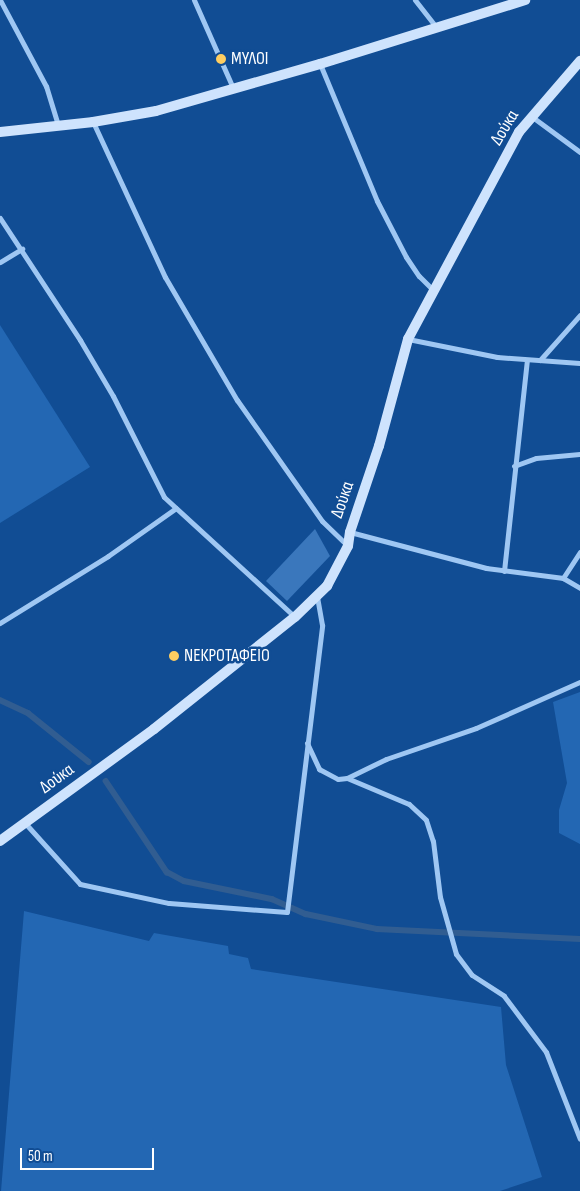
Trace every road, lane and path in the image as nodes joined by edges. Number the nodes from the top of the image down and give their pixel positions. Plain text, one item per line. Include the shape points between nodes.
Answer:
1 (0, 0) edge
2 (194, 0) edge
3 (415, 0) edge
4 (525, 0) edge
5 (437, 28) junction
6 (580, 61) edge
7 (320, 64) junction
8 (233, 88) junction
9 (531, 115) junction
10 (93, 122) junction
11 (58, 125) junction
12 (0, 132) edge
13 (580, 152) edge
14 (0, 218) edge
15 (22, 249) junction
16 (0, 262) edge
17 (435, 291) junction
18 (580, 315) edge
19 (408, 339) junction
20 (527, 360) junction
21 (540, 360) junction
22 (580, 363) edge
23 (580, 454) edge
24 (514, 466) junction
25 (176, 508) junction
26 (350, 532) junction
27 (348, 546) junction
28 (580, 552) edge
29 (504, 571) junction
30 (563, 578) junction
31 (580, 588) edge
32 (317, 598) junction
33 (295, 617) junction
34 (0, 623) edge
35 (580, 682) edge
36 (306, 738) junction
37 (347, 778) junction
38 (25, 823) junction
39 (0, 841) edge
40 (580, 1139) edge

1 - 11 street via 46,86
2 - 8 street
3 - 5 street
4 - 5 main road
5 - 7 main road
6 - 9 main road, Δούκα
7 - 8 main road
7 - 17 street via 377,201 414,269
8 - 10 main road via 156,111
9 - 13 street
9 - 17 main road, Δούκα
10 - 11 main road
10 - 27 street via 165,277 237,400 322,521
11 - 12 main road
14 - 15 street
15 - 16 street
15 - 25 street via 113,396 152,479
17 - 19 main road, Δούκα
18 - 21 street
19 - 20 street
19 - 26 main road, Δούκα via 379,446
20 - 21 street
20 - 24 street
21 - 22 street
23 - 24 street via 536,458
24 - 29 street
25 - 33 street
25 - 34 street via 108,556
26 - 27 main road, Δούκα
26 - 29 street
27 - 32 main road, Δούκα via 338,569
28 - 30 street
29 - 30 street
30 - 31 street
32 - 33 main road, Δούκα
32 - 36 street via 322,625
33 - 38 main road, Δούκα via 154,729
35 - 37 street via 476,728 386,759
36 - 37 street via 319,769 338,779
36 - 38 street via 287,912 169,903 80,884
37 - 40 street via 409,804 426,820 433,841 440,896 456,954 472,975 504,996 546,1052
38 - 39 main road, Δούκα

